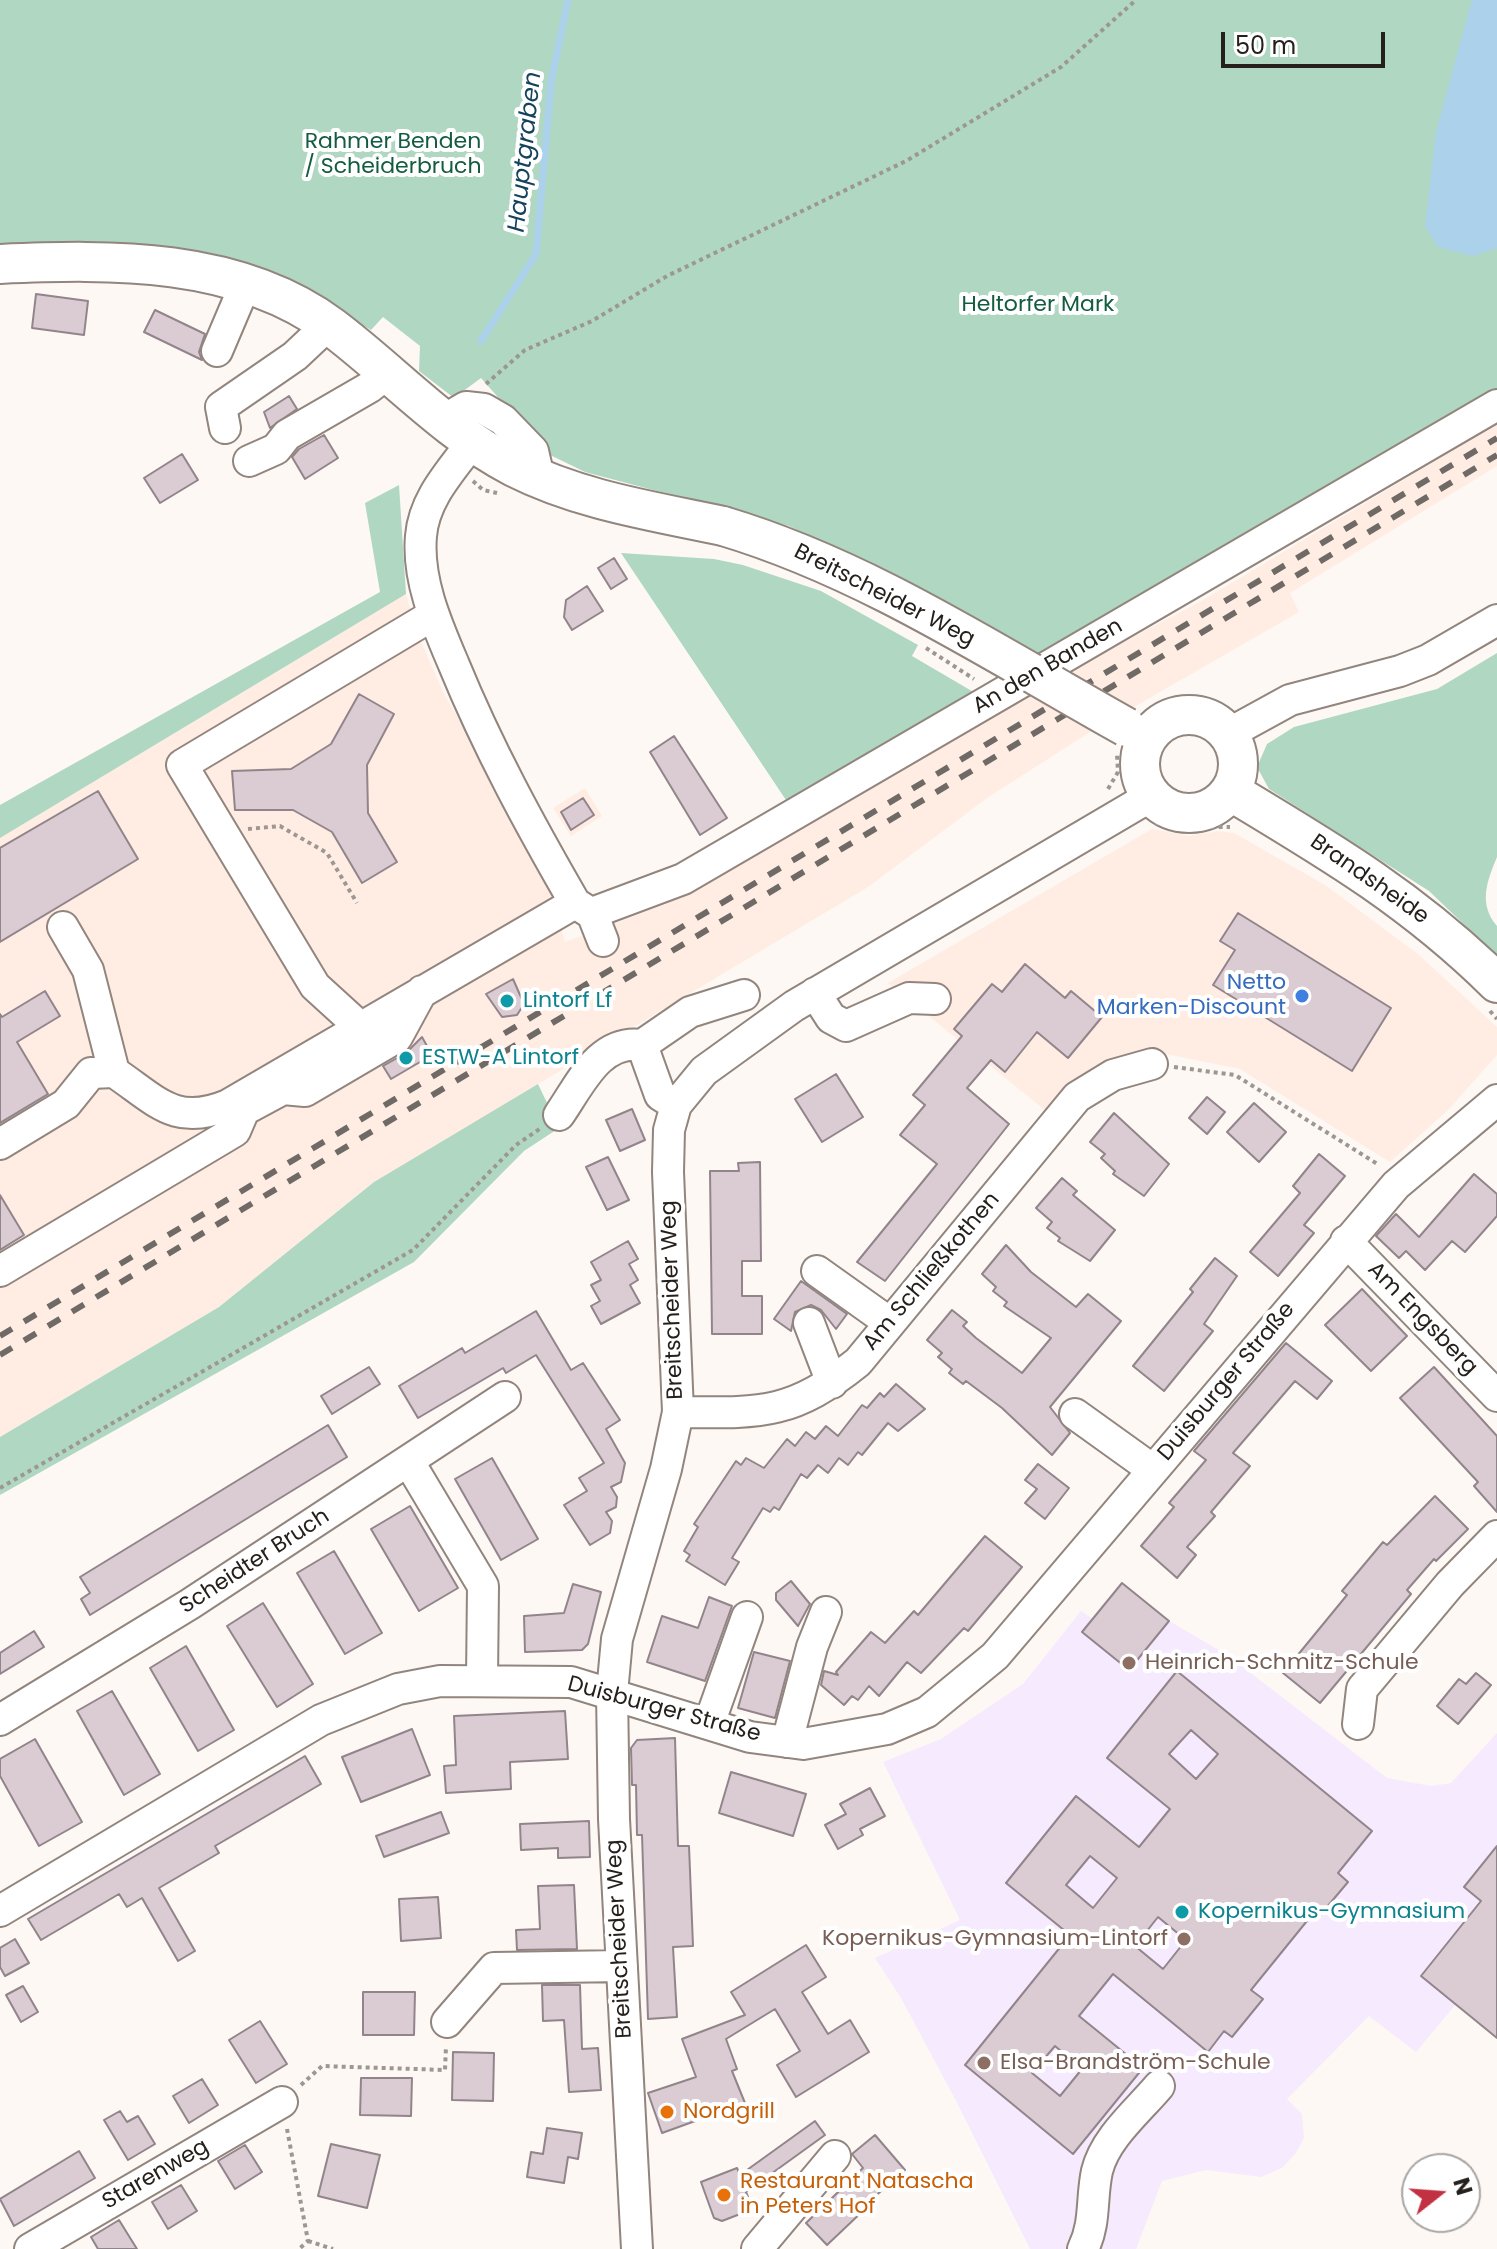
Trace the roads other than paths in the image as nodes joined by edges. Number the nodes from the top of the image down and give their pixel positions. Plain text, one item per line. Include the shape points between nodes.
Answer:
1 (0, 264) edge
2 (245, 285) junction
3 (329, 324) junction
4 (217, 351) dead end
5 (389, 372) junction
6 (1497, 405) edge
7 (461, 423) junction
8 (225, 428) dead end
9 (249, 461) dead end
10 (433, 615) junction
11 (1497, 620) edge
12 (1228, 734) junction
13 (1129, 738) junction
14 (1230, 791) junction
15 (1138, 804) junction
16 (583, 908) junction
17 (63, 927) dead end
18 (603, 941) dead end
19 (422, 991) junction
20 (815, 993) junction
21 (744, 995) dead end
22 (1493, 997) edge
23 (935, 999) dead end
24 (360, 1027) junction
25 (642, 1045) junction
26 (1152, 1064) road end
27 (114, 1072) junction
28 (1497, 1100) edge
29 (676, 1105) junction
30 (559, 1115) road end
31 (0, 1144) edge
32 (1346, 1241) junction
33 (0, 1271) edge
34 (817, 1271) dead end
35 (809, 1323) dead end
36 (890, 1323) junction
37 (832, 1383) junction
38 (1497, 1396) edge
39 (505, 1397) dead end
40 (678, 1412) junction
41 (1075, 1414) dead end
42 (409, 1462) junction
43 (1153, 1470) junction
44 (1497, 1536) edge
45 (826, 1612) dead end
46 (747, 1617) dead end
47 (482, 1680) junction
48 (612, 1693) junction
49 (0, 1720) edge
50 (709, 1724) junction
51 (1358, 1724) dead end
52 (787, 1742) junction
53 (0, 1911) edge
54 (622, 1966) junction
55 (447, 2022) road end
56 (1159, 2086) dead end
57 (282, 2102) road end
58 (835, 2156) dead end
59 (30, 2249) edge
60 (637, 2249) edge
61 (757, 2249) edge
62 (1083, 2249) edge

1 - 2 main road, Breitscheider Weg via 141,263
2 - 3 main road, Breitscheider Weg
2 - 4 street
3 - 5 main road, Breitscheider Weg
3 - 8 street via 295,356 221,407
5 - 7 main road, Breitscheider Weg
5 - 9 street via 287,435 276,449
6 - 16 street, An den Banden via 683,879
7 - 10 street via 429,501 421,536
7 - 13 main road, Breitscheider Weg, bridge via 539,478 614,503 781,544 857,577
10 - 16 street via 488,748
10 - 24 street via 182,765 315,986
11 - 12 street via 1428,660 1290,700
12 - 13 main road via 1214,721 1196,715 1168,720
12 - 14 main road via 1238,762
13 - 15 main road via 1141,768
14 - 15 main road via 1207,810 1193,813
14 - 22 main road, Brandsheide via 1370,875 1420,913
15 - 20 street, Breitscheider Weg
16 - 18 street
16 - 19 street, An den Banden
17 - 27 street via 88,970
19 - 24 street, An den Banden
19 - 33 street via 397,1037 305,1091 283,1089 244,1110 235,1131
20 - 23 street via 831,1018 846,1026 909,998
20 - 29 street, Breitscheider Weg via 704,1071
21 - 25 street via 690,1012
24 - 27 street, An den Banden via 201,1116 177,1113
25 - 29 street via 660,1095
25 - 30 street via 628,1043 600,1055
26 - 36 street, Am Schließkothen via 1113,1075 1077,1097
27 - 31 street via 91,1073 66,1104
28 - 32 street, Duisburger Straße via 1396,1185
29 - 40 street, Breitscheider Weg via 668,1172
32 - 38 street, Am Engsberg
32 - 43 street, Duisburger Straße
34 - 36 street
35 - 37 street
36 - 37 street, Am Schließkothen via 858,1362
37 - 40 street, Am Schließkothen via 797,1403 744,1413
39 - 42 street, Scheidter Bruch
40 - 48 street, Breitscheider Weg via 617,1639
41 - 43 street
42 - 47 street via 483,1586
42 - 49 street, Scheidter Bruch
43 - 52 street, Duisburger Straße via 995,1656 962,1686 927,1712 887,1729 803,1744
44 - 51 street via 1362,1689
45 - 52 street
46 - 50 street
47 - 48 street, Duisburger Straße via 571,1682
47 - 53 street, Duisburger Straße via 398,1689 321,1720
48 - 50 street, Duisburger Straße
48 - 54 street, Breitscheider Weg
50 - 52 street, Duisburger Straße
54 - 55 street via 494,1968
54 - 60 street, Breitscheider Weg
56 - 62 street via 1104,2150 1093,2229
57 - 59 street, Starenweg
58 - 61 street

